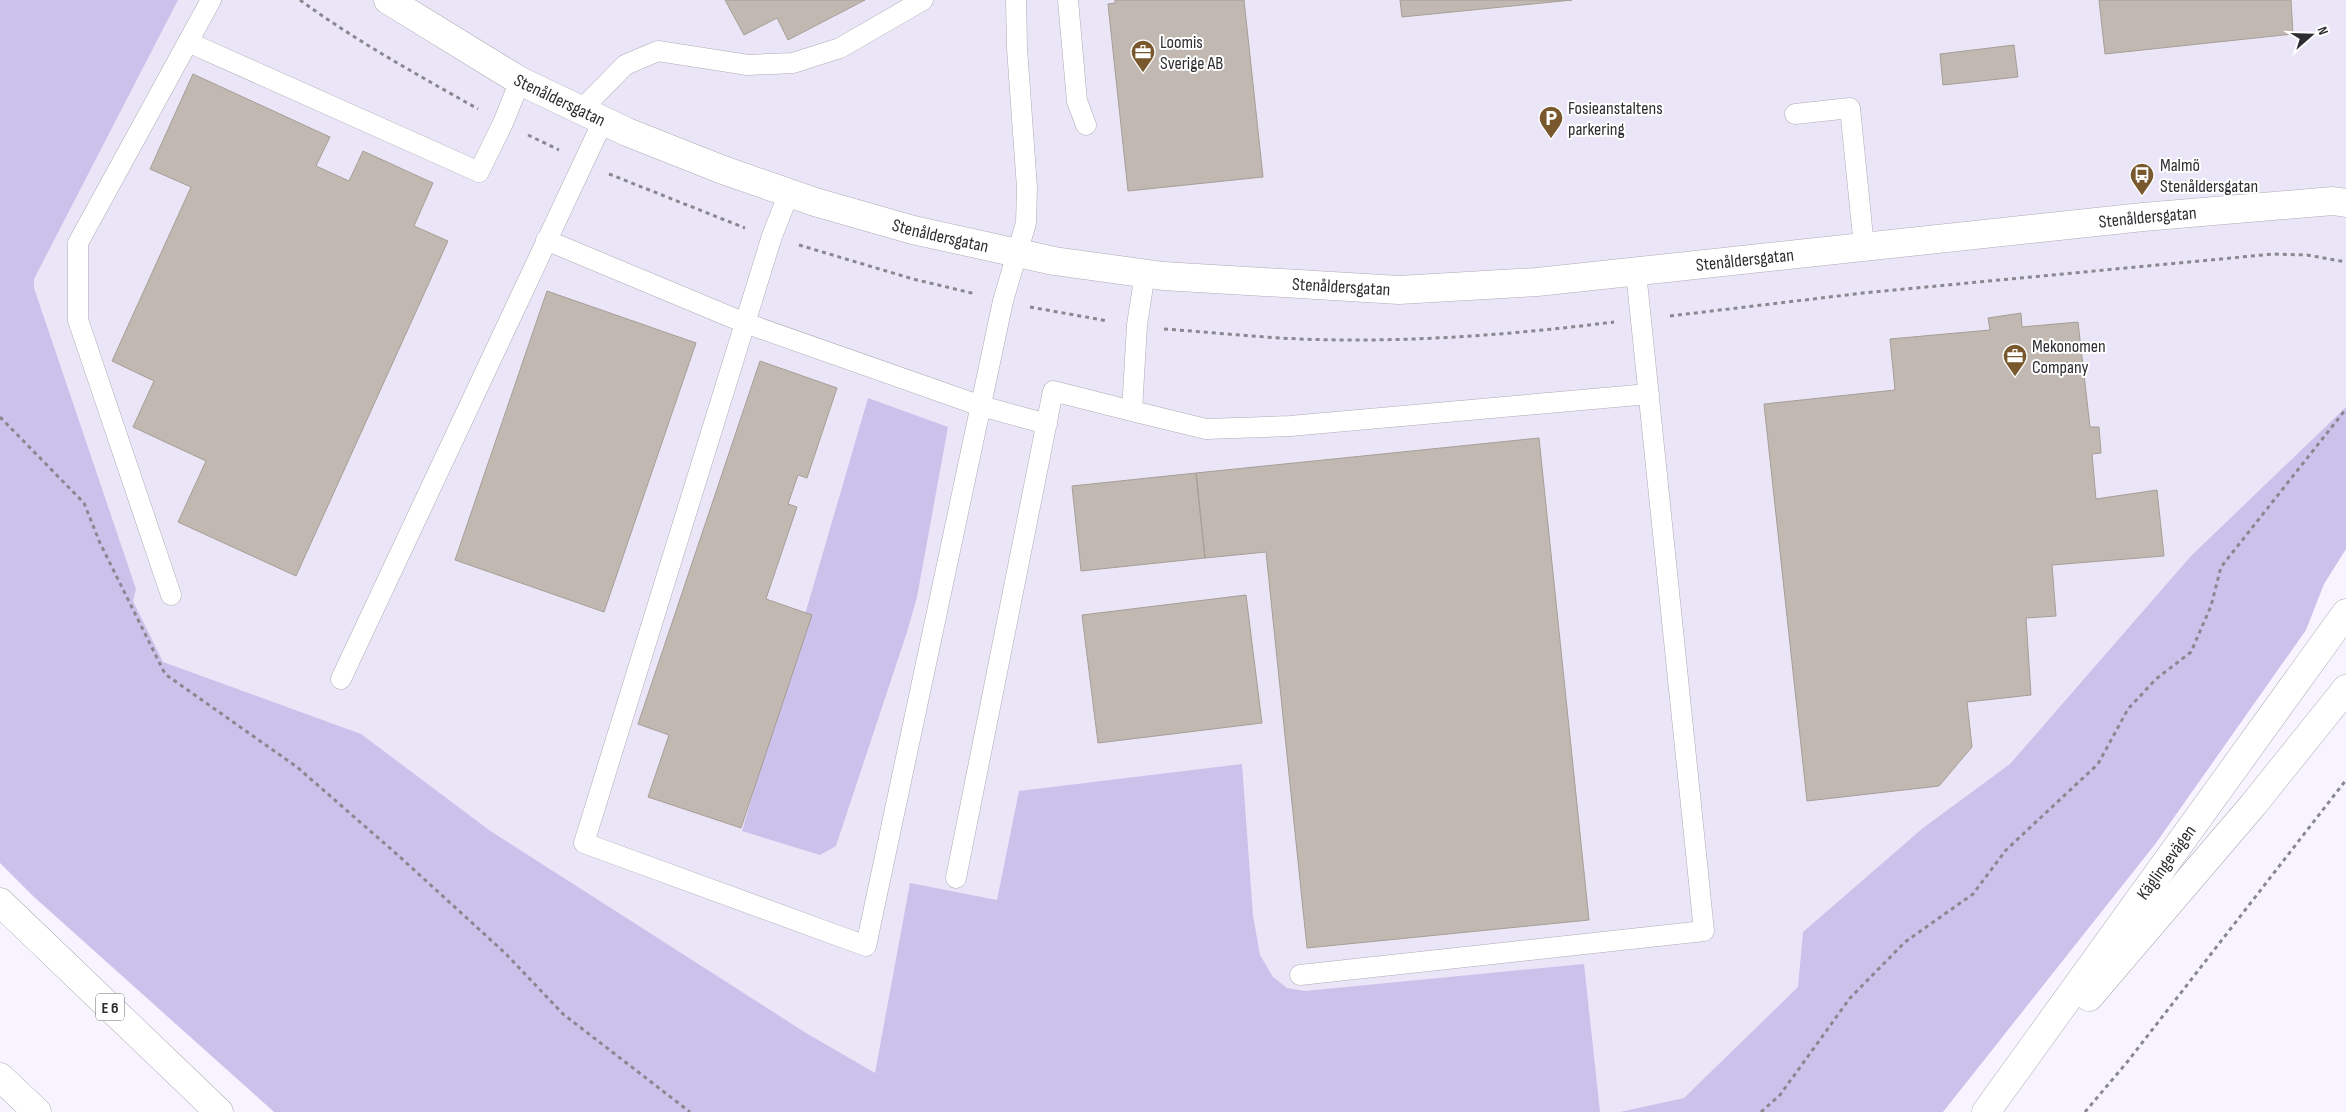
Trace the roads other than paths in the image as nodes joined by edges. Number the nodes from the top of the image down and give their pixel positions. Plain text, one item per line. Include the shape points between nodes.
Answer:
1 (211, 0) edge
2 (388, 0) edge
3 (923, 0) edge
4 (1016, 0) edge
5 (1068, 0) edge
6 (188, 42) junction
7 (520, 81) junction
8 (1795, 114) dead end
9 (592, 115) junction
10 (1086, 125) dead end
11 (789, 193) junction
12 (2346, 203) edge
13 (546, 240) junction
14 (1864, 247) junction
15 (1019, 254) junction
16 (1636, 272) junction
17 (1145, 273) junction
18 (745, 324) junction
19 (1649, 394) junction
20 (981, 406) junction
21 (1132, 411) junction
22 (1047, 424) junction
23 (171, 595) dead end
24 (2346, 613) edge
25 (341, 679) dead end
26 (2346, 689) edge
27 (956, 878) dead end
28 (0, 902) edge
29 (1300, 975) dead end
30 (0, 1077) edge
31 (37, 1112) edge
32 (219, 1112) edge
33 (1986, 1112) edge
34 (1990, 1112) edge

1 - 6 lane
2 - 7 main road, Stenåldersgatan
3 - 9 lane via 840,48 792,62 748,65 658,51 625,65
4 - 15 lane via 1028,188 1026,223
5 - 10 lane via 1077,101
6 - 7 lane via 479,172
6 - 23 lane via 78,243 78,320
7 - 9 main road, Stenåldersgatan
8 - 14 lane via 1850,108
9 - 11 main road, Stenåldersgatan via 715,167
9 - 13 lane
11 - 15 main road, Stenåldersgatan via 913,230
11 - 18 lane
12 - 14 main road, Stenåldersgatan via 2333,201 2143,217
13 - 18 lane
13 - 25 lane
14 - 16 main road, Stenåldersgatan
15 - 17 main road, Stenåldersgatan via 1054,262
15 - 20 lane via 1003,301
16 - 17 main road, Stenåldersgatan via 1399,290 1280,285
16 - 19 lane
17 - 21 lane via 1137,325
18 - 20 lane
18 - 20 lane via 584,843 866,946
19 - 21 lane via 1290,426 1206,428
19 - 29 lane via 1704,931
20 - 22 lane
21 - 22 lane via 1053,391
22 - 27 lane
24 - 33 main road, Käglingevägen
26 - 34 main road, Käglingevägen via 2253,805
28 - 32 main road, E 6
30 - 31 main road

